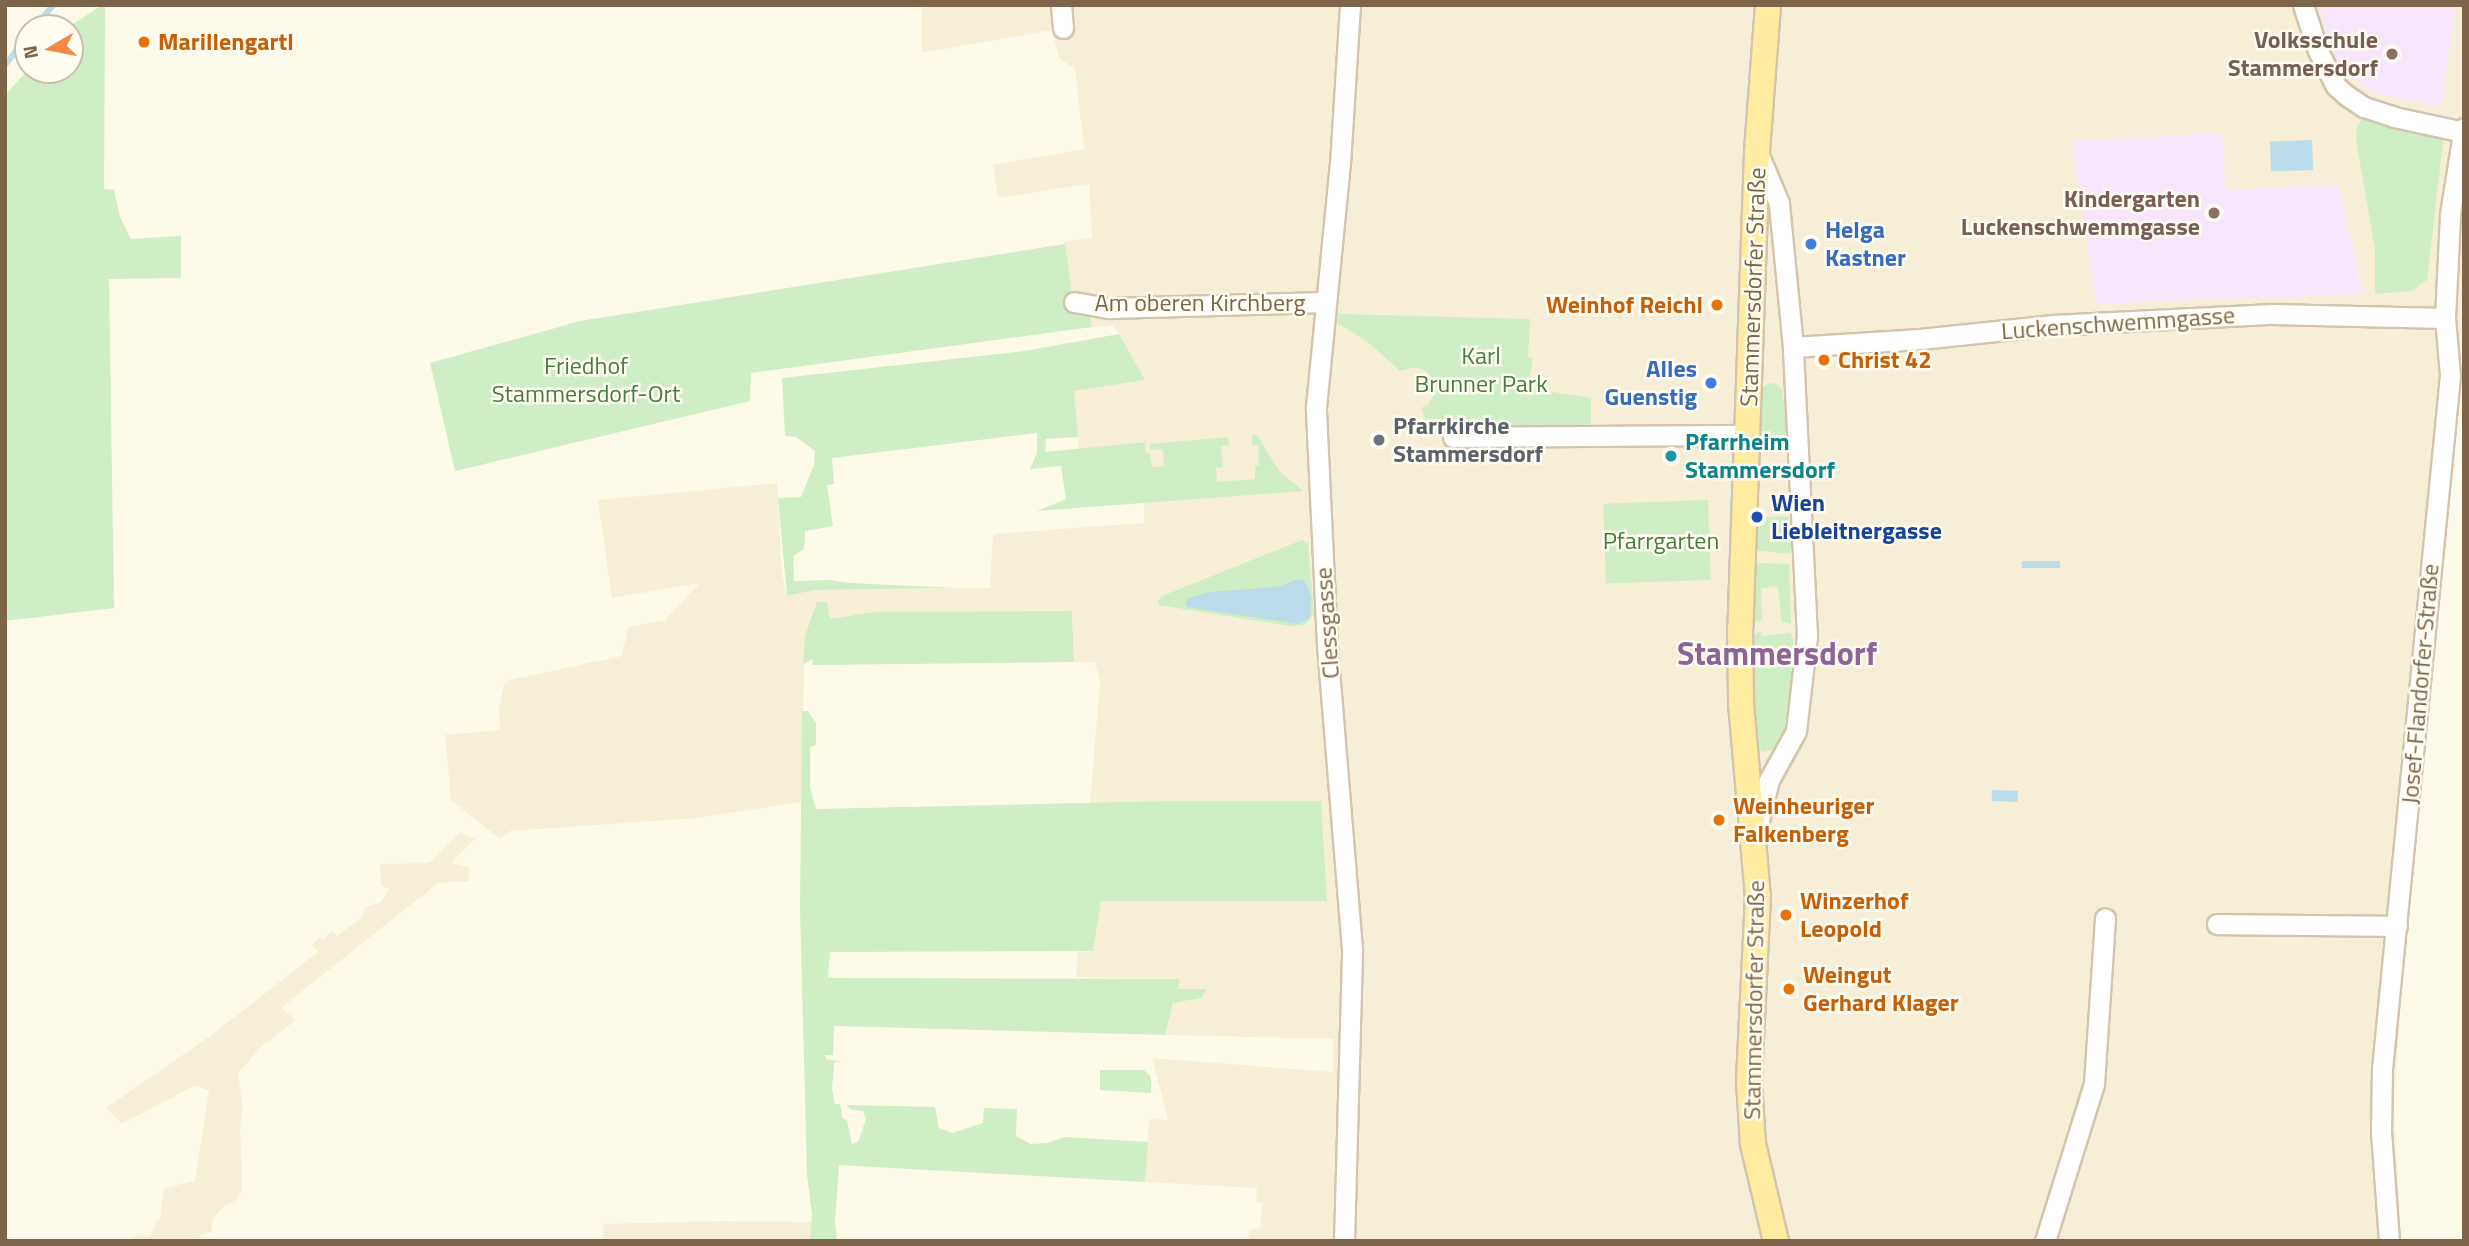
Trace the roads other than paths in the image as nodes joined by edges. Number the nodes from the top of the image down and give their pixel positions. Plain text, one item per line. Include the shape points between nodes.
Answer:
1 (1061, 5) edge
2 (1350, 5) edge
3 (1768, 5) edge
4 (2302, 5) edge
5 (1062, 28) dead end
6 (2464, 131) edge
7 (1757, 152) junction
8 (1074, 302) dead end
9 (1325, 302) junction
10 (2445, 318) junction
11 (1793, 347) junction
12 (1749, 435) junction
13 (1453, 437) dead end
14 (1754, 841) junction
15 (2105, 918) dead end
16 (2217, 924) dead end
17 (2397, 926) junction
18 (1344, 1241) edge
19 (1776, 1241) edge
20 (2045, 1241) edge
21 (2389, 1241) edge

1 - 5 street
2 - 9 street, Clessgasse
3 - 7 main road, Stammersdorfer Straße
4 - 6 street via 2318,51 2336,86 2346,95 2394,117
6 - 10 street, Josef-Flandorfer-Straße via 2450,214
7 - 11 street, Stammersdorfer Straße via 1779,203
7 - 12 main road, Stammersdorfer Straße
8 - 9 street, Am oberen Kirchberg via 1122,308
9 - 18 street, Clessgasse via 1316,407 1352,949
10 - 11 street, Luckenschwemmgasse via 2273,314 2053,325 1920,340
10 - 17 street, Josef-Flandorfer-Straße via 2450,375
11 - 14 street, Stammersdorfer Straße via 1807,636 1796,731 1769,780
12 - 13 street
12 - 14 main road, Stammersdorfer Straße via 1741,691
14 - 19 main road, Stammersdorfer Straße via 1758,896 1749,1082 1753,1144
15 - 20 street via 2094,1084
16 - 17 street
17 - 21 street, Josef-Flandorfer-Straße via 2382,1082

